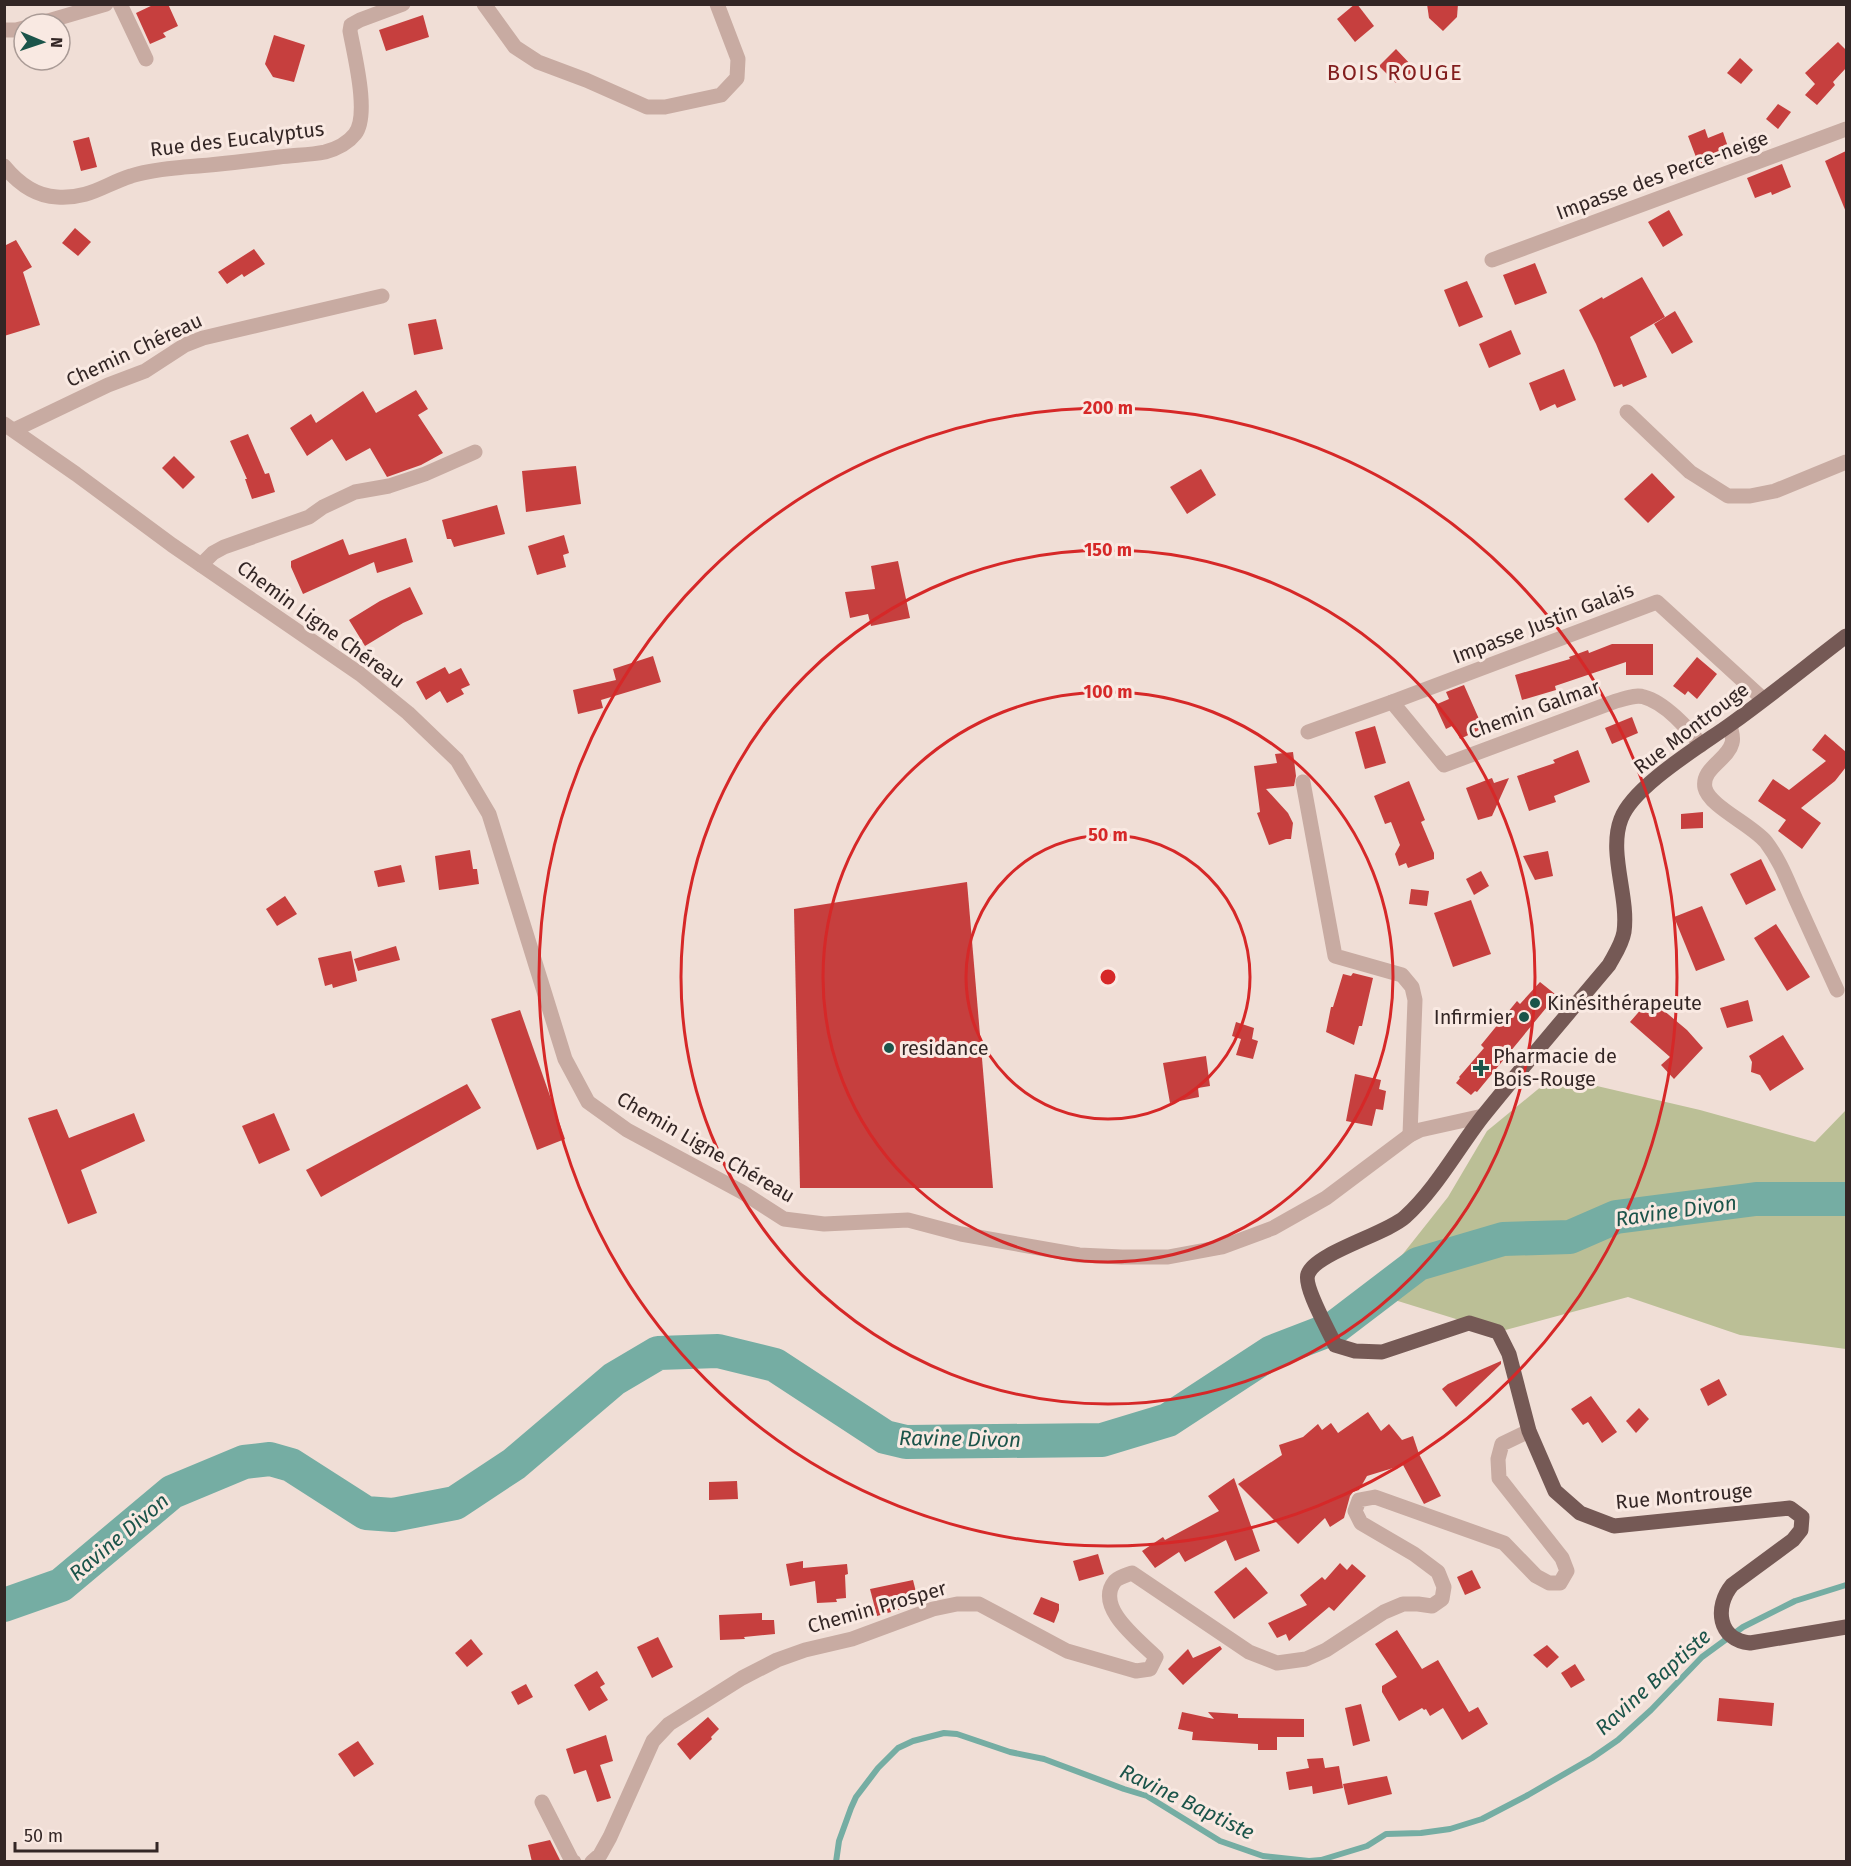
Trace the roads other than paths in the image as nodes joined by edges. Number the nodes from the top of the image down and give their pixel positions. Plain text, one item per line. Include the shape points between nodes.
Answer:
1 (106, 4) edge
2 (120, 4) edge
3 (403, 4) edge
4 (484, 4) edge
5 (717, 4) edge
6 (72, 14) edge
7 (146, 59) dead end
8 (1846, 129) edge
9 (4, 166) edge
10 (1492, 261) dead end
11 (382, 296) dead end
12 (1628, 412) dead end
13 (9, 427) edge
14 (476, 452) dead end
15 (1846, 462) edge
16 (201, 565) junction
17 (1846, 636) edge
18 (1763, 699) junction
19 (1392, 702) junction
20 (1730, 725) junction
21 (1308, 732) dead end
22 (1701, 745) junction
23 (1303, 782) dead end
24 (1837, 990) dead end
25 (1483, 1116) junction
26 (1410, 1135) junction
27 (1530, 1431) junction
28 (1846, 1627) edge
29 (542, 1802) dead end
30 (574, 1862) edge
31 (592, 1862) edge

1 - 6 street
2 - 7 street
3 - 9 street, Rue des Eucalyptus via 351,25 361,120 356,133 343,145 326,151 222,165 152,170 74,198 38,193 24,186
4 - 5 street via 515,47 538,62 647,107 665,107 721,95 737,78 738,59
8 - 10 street, Impasse des Perce-neige
11 - 13 street, Chemin Chéreau via 203,338 145,371
12 - 15 street via 1690,472 1728,496 1775,492
13 - 16 street, Chemin Ligne Chéreau
14 - 16 street via 389,486 346,495 309,517 224,547
16 - 26 street, Chemin Ligne Chéreau via 360,674 458,760 489,814 565,1059 588,1102 627,1130 784,1219 824,1224 908,1220 961,1234 1079,1255 1168,1257 1222,1247 1273,1228 1326,1198
17 - 18 main road, Rue Montrouge
18 - 19 street, Impasse Justin Galais via 1657,602
18 - 20 main road, Rue Montrouge
19 - 21 street, Impasse Justin Galais
19 - 22 street, Chemin Galmar via 1444,765 1635,696 1645,697 1681,721
20 - 22 main road, Rue Montrouge
20 - 24 street via 1732,743 1704,781 1706,791 1713,802 1763,839 1779,859
22 - 25 main road, Rue Montrouge via 1659,775 1621,818 1617,852 1625,914 1620,947
23 - 26 street via 1335,956 1402,975 1412,987 1415,1000
25 - 26 street, Chemin Ligne Chéreau
25 - 27 main road, Rue Montrouge via 1404,1218 1315,1264 1308,1274 1308,1287 1335,1345 1355,1351 1382,1352 1469,1323 1498,1332 1509,1354
27 - 28 main road, Rue Montrouge via 1555,1491 1580,1513 1614,1526 1790,1508 1802,1517 1801,1530 1728,1590 1722,1604 1723,1624 1736,1639 1750,1643
27 - 31 street, Chemin Prosper via 1502,1444 1499,1478 1562,1558 1568,1571 1560,1583 1549,1583 1536,1576 1504,1543 1375,1497 1359,1500 1355,1511 1361,1523 1438,1572 1444,1587 1442,1599 1432,1606 1403,1604 1384,1612 1306,1659 1277,1663 1249,1652 1132,1573 1116,1580 1110,1591 1110,1605 1120,1621 1156,1657 1150,1669 1136,1671 1067,1651 979,1604 933,1609 852,1639 777,1660 669,1724 653,1741 605,1846
29 - 30 street

